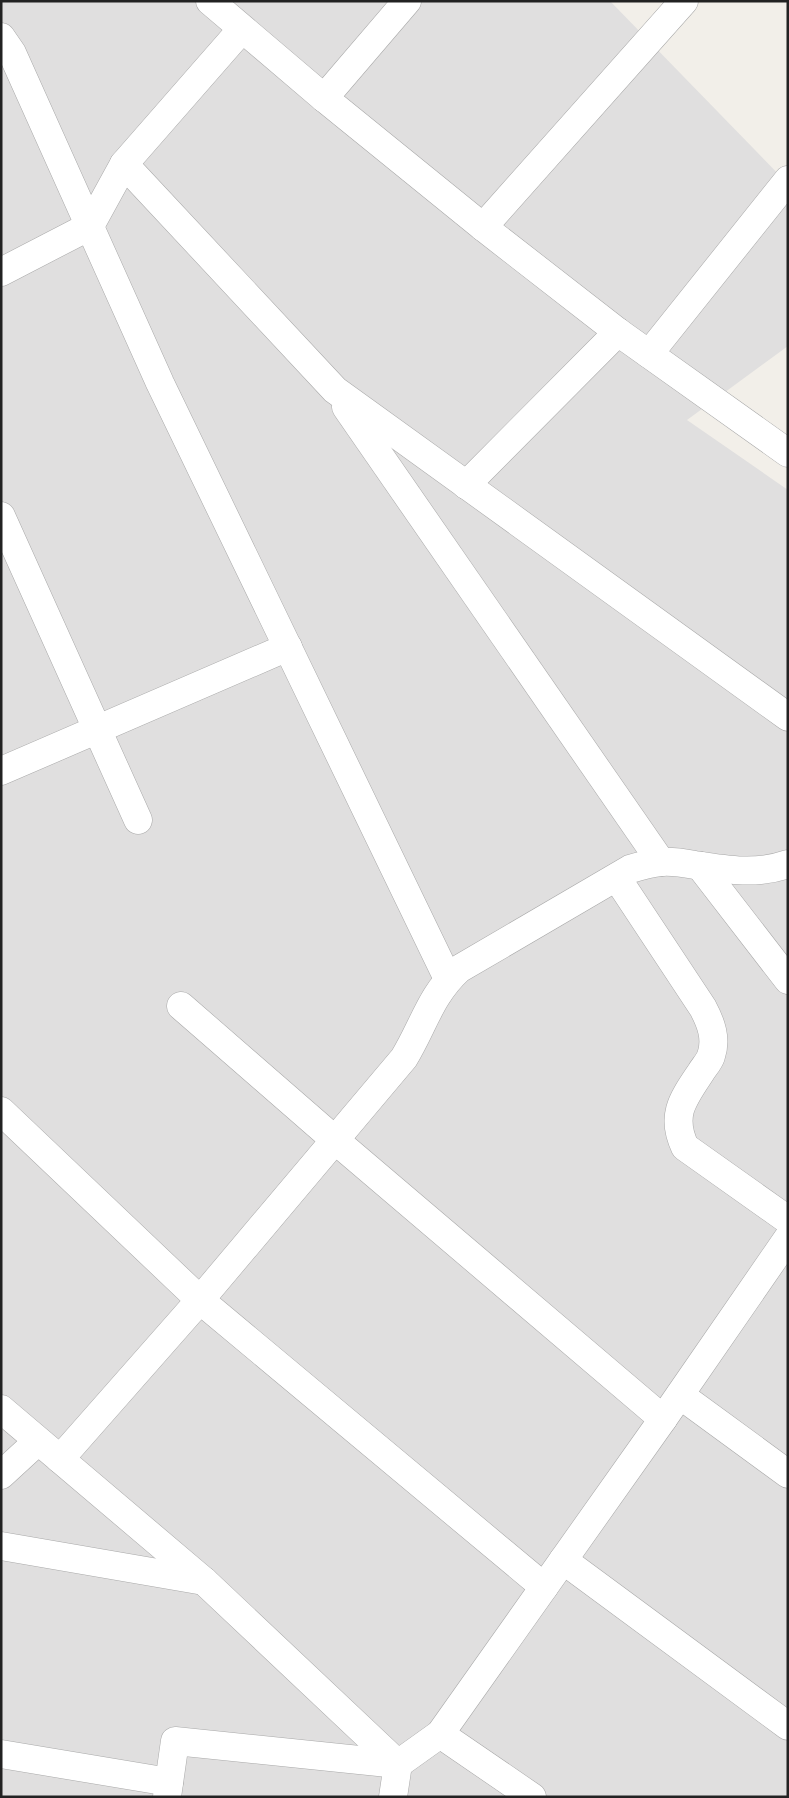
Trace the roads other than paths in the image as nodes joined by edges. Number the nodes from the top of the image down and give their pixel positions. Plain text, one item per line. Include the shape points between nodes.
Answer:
1 (210, 1) edge
2 (407, 1) edge
3 (684, 1) edge
4 (242, 29) junction
5 (1, 37) edge
6 (324, 98) junction
7 (124, 164) junction
8 (788, 180) edge
9 (90, 226) junction
10 (483, 227) junction
11 (1, 272) edge
12 (618, 332) junction
13 (649, 354) junction
14 (335, 390) junction
15 (788, 453) edge
16 (466, 485) junction
17 (1, 516) edge
18 (288, 647) junction
19 (788, 717) edge
20 (97, 729) junction
21 (1, 771) edge
22 (138, 820) dead end
23 (661, 862) junction
24 (788, 864) edge
25 (700, 866) junction
26 (616, 878) junction
27 (448, 979) junction
28 (788, 980) edge
29 (181, 1006) dead end
30 (1, 1111) edge
31 (335, 1140) junction
32 (788, 1220) edge
33 (788, 1238) edge
34 (200, 1300) junction
35 (680, 1395) junction
36 (1, 1409) edge
37 (663, 1419) junction
38 (38, 1441) junction
39 (60, 1459) junction
40 (788, 1474) edge
41 (1, 1476) edge
42 (1, 1546) edge
43 (563, 1560) junction
44 (205, 1582) junction
45 (544, 1587) junction
46 (788, 1726) edge
47 (440, 1734) junction
48 (1, 1754) edge
49 (398, 1764) junction
50 (168, 1790) edge
51 (393, 1797) edge
52 (532, 1797) edge

1 - 4 street
2 - 6 street
3 - 10 street
4 - 6 street
4 - 7 street
5 - 9 street via 12,53
6 - 10 street
7 - 9 street
7 - 14 street
8 - 13 street
9 - 11 street
9 - 18 street via 160,383
10 - 12 street
12 - 13 street
12 - 16 street
13 - 15 street
14 - 16 street
14 - 23 street
16 - 19 street
17 - 20 street
18 - 20 street
18 - 27 street
20 - 21 street
20 - 22 street
23 - 25 street
23 - 26 street via 630,869
24 - 25 street via 744,872
25 - 28 street
26 - 27 street via 471,961
26 - 32 street via 704,1008 712,1028 711,1057 682,1101 679,1111 678,1130 684,1147
27 - 31 street via 432,1002 404,1058
29 - 31 street
30 - 34 street
31 - 34 street
31 - 37 street
33 - 35 street
34 - 39 street
34 - 45 street
35 - 37 street
35 - 40 street
36 - 38 street
37 - 43 street
38 - 39 street
38 - 41 street
39 - 44 street
42 - 44 street
43 - 45 street
43 - 46 street
44 - 49 street
45 - 47 street
47 - 49 street
47 - 52 street
48 - 50 street
49 - 50 street via 175,1741
49 - 51 street

